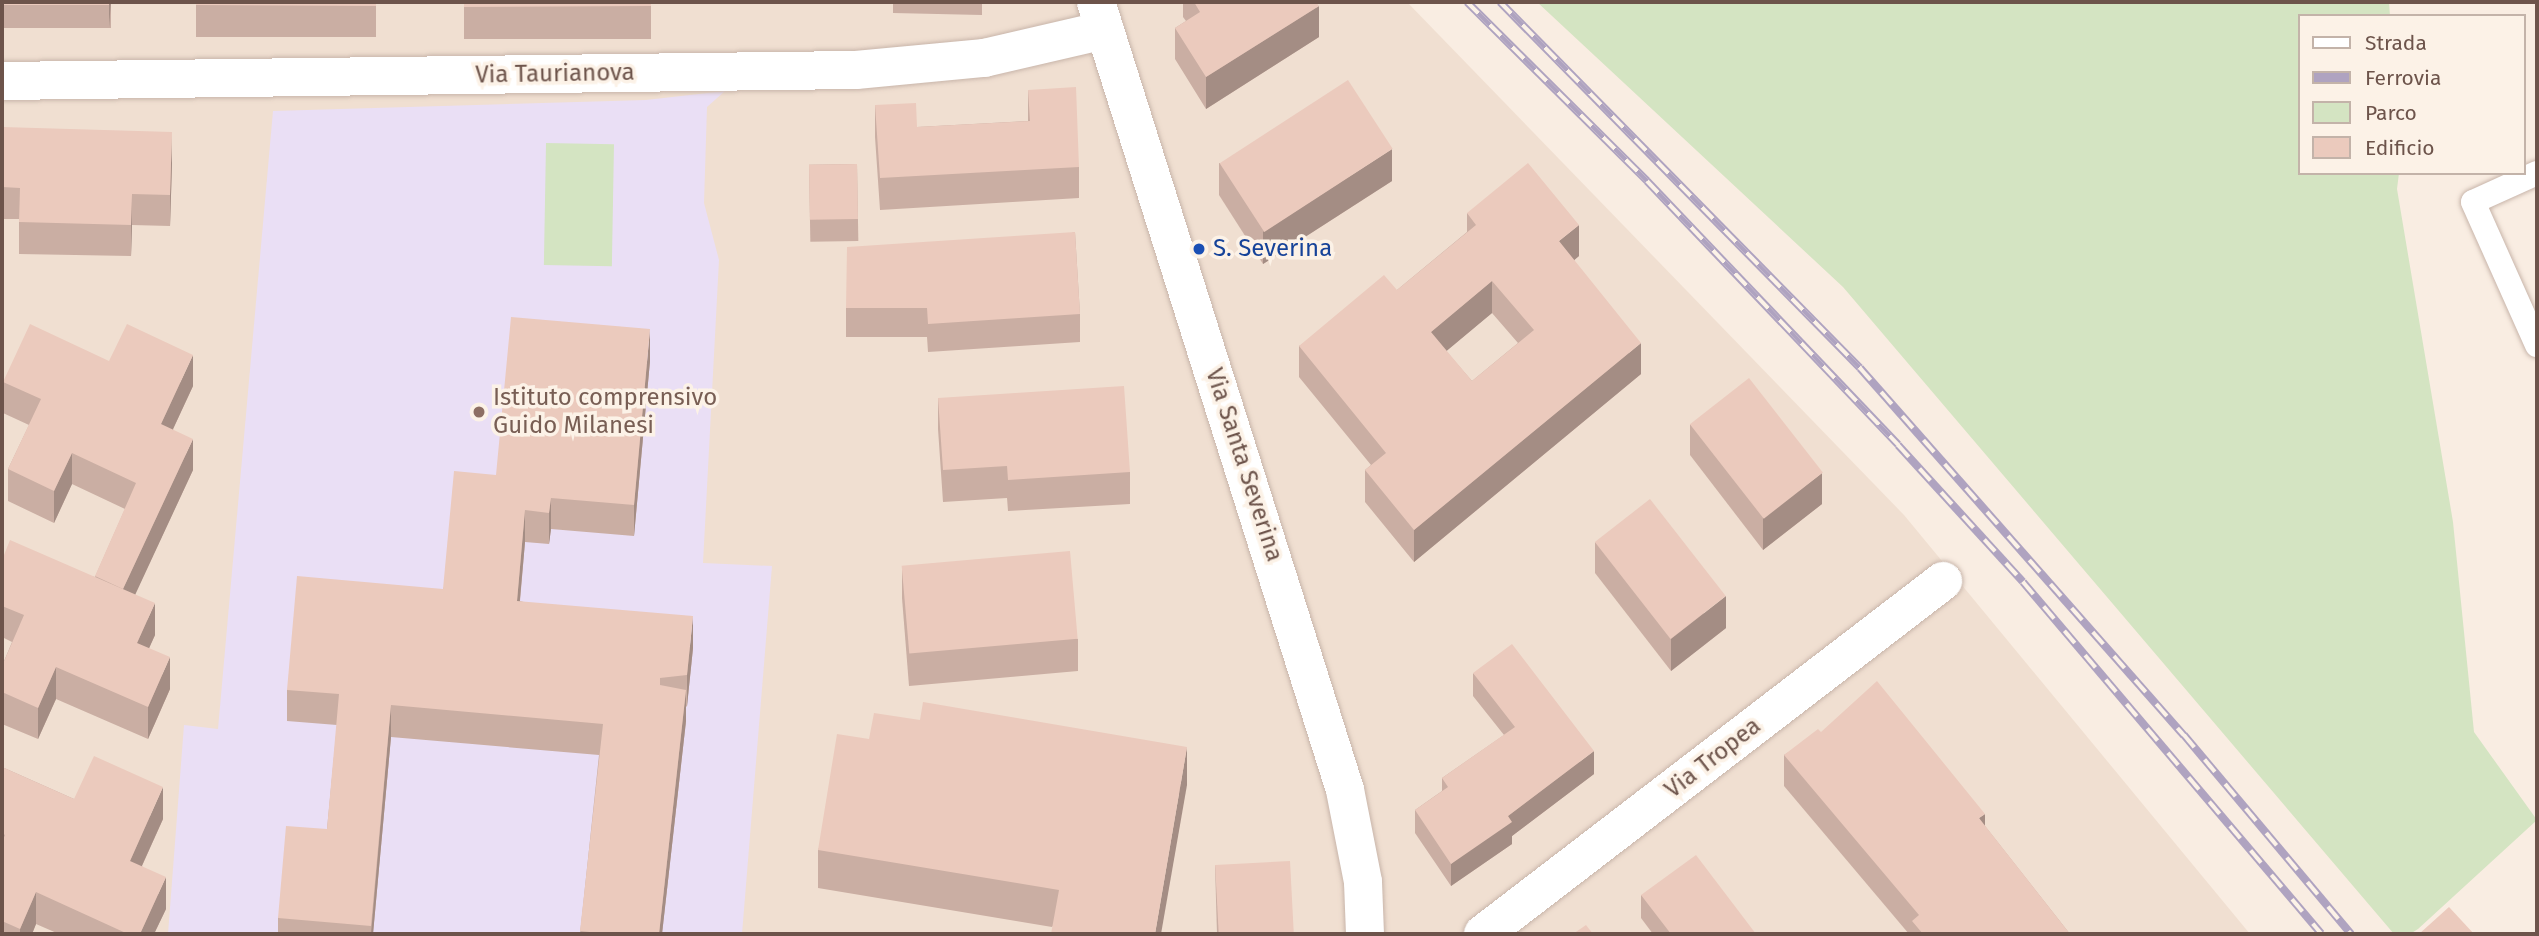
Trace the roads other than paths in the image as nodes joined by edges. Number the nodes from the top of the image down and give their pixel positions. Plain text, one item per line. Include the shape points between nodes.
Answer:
1 (1100, 16) edge
2 (2, 81) edge
3 (2537, 173) edge
4 (2537, 345) edge
5 (1943, 581) dead end
6 (1365, 934) edge
7 (1483, 934) edge

1 - 2 street, Via Taurianova via 984,58 856,70
1 - 6 street, Via Santa Severina via 1345,790 1362,871
3 - 4 lane via 2473,202
5 - 7 street, Via Tropea

